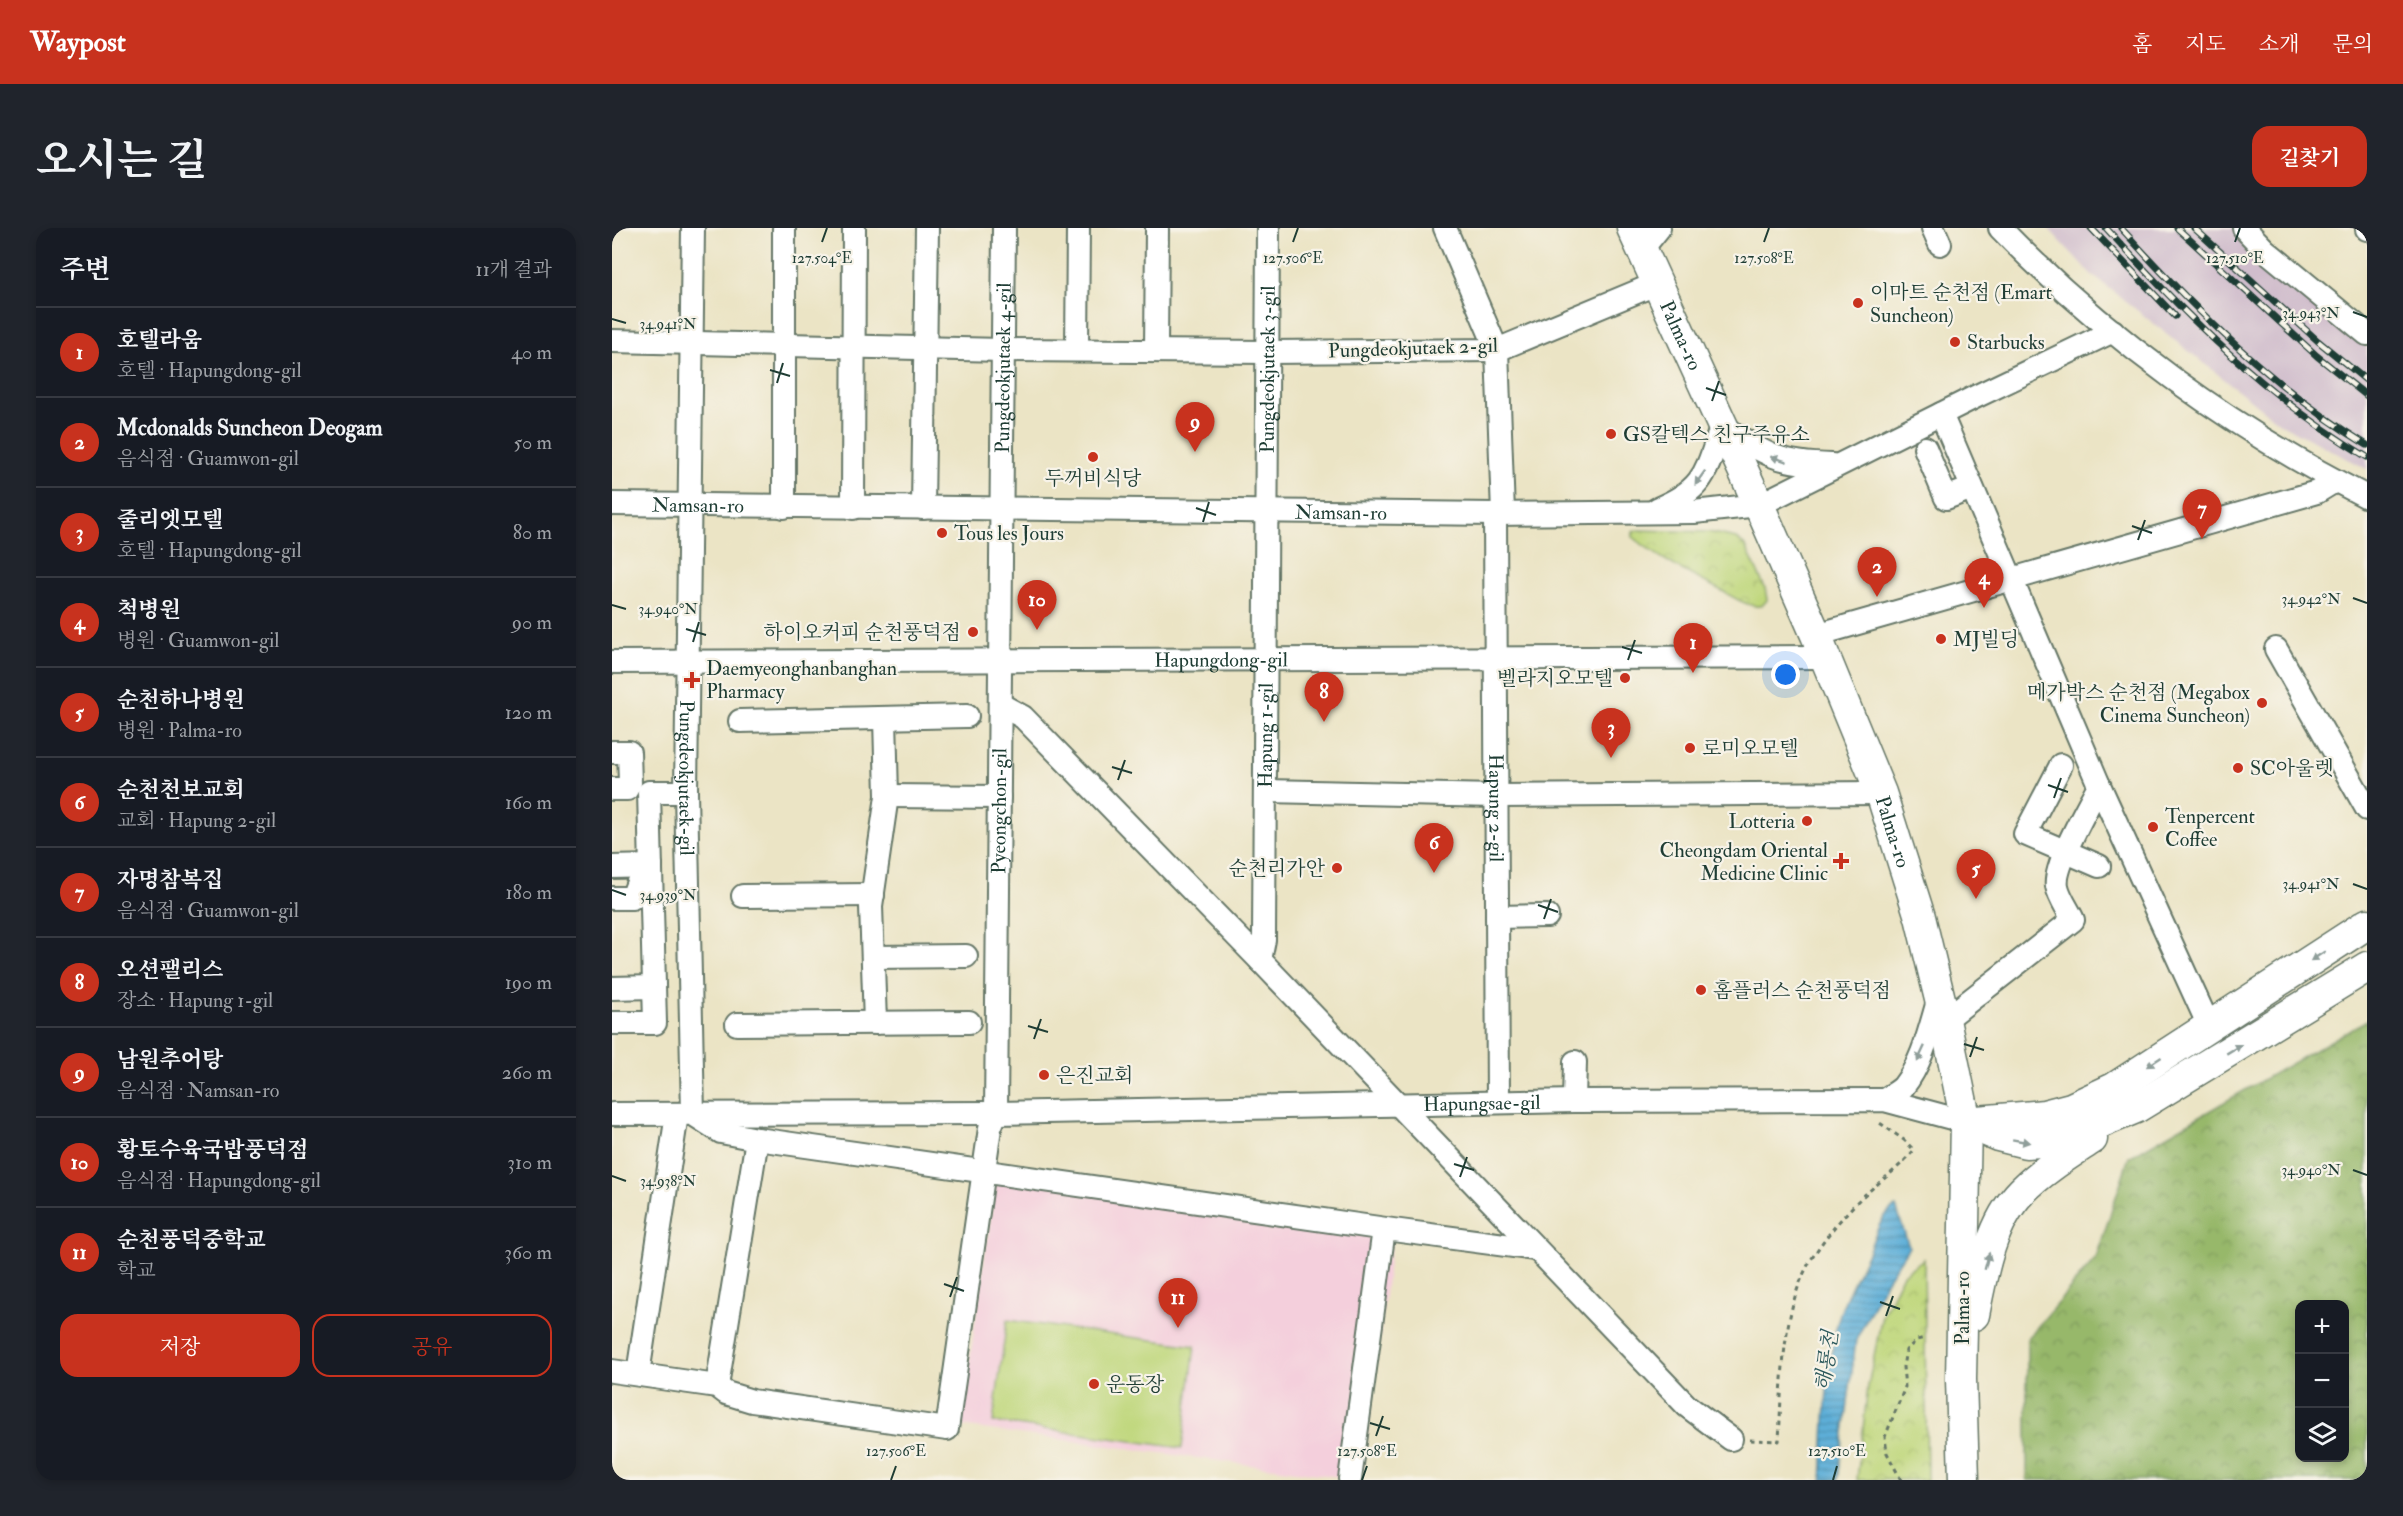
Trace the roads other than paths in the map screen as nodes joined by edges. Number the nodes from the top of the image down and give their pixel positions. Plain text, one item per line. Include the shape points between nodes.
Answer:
1 (693, 228) edge
2 (784, 228) edge
3 (854, 228) edge
4 (927, 228) edge
5 (1004, 228) edge
6 (1078, 228) edge
7 (1158, 228) edge
8 (1268, 228) edge
9 (1445, 228) edge
10 (2000, 228) edge
11 (2244, 228) edge
12 (1644, 235) edge
13 (1658, 283) junction
14 (2113, 331) junction
15 (2367, 334) edge
16 (612, 340) edge
17 (693, 342) junction
18 (783, 345) junction
19 (854, 346) junction
20 (925, 348) junction
21 (1003, 350) junction
22 (1077, 350) junction
23 (1156, 350) junction
24 (1497, 350) junction
25 (1269, 352) junction
26 (1941, 414) junction
27 (1722, 425) junction
28 (1925, 448) dead end
29 (1837, 466) junction
30 (2336, 481) junction
31 (1972, 488) junction
32 (2367, 497) edge
33 (612, 504) edge
34 (690, 505) junction
35 (1759, 505) junction
36 (784, 507) junction
37 (853, 508) junction
38 (922, 508) junction
39 (1000, 508) junction
40 (1268, 510) junction
41 (1499, 513) junction
42 (1647, 513) junction
43 (2011, 579) junction
44 (1820, 646) junction
45 (2276, 649) dead end
46 (1494, 658) junction
47 (1265, 659) junction
48 (1001, 660) junction
49 (687, 661) junction
50 (612, 662) edge
51 (1001, 705) junction
52 (967, 716) dead end
53 (885, 718) junction
54 (740, 721) dead end
55 (612, 752) edge
56 (2061, 765) dead end
57 (2099, 785) junction
58 (630, 788) edge
59 (1266, 791) junction
60 (686, 792) junction
61 (1881, 793) junction
62 (887, 796) junction
63 (1496, 796) junction
64 (999, 797) junction
65 (2367, 809) edge
66 (2066, 852) junction
67 (651, 866) junction
68 (2099, 866) dead end
69 (612, 867) edge
70 (873, 895) junction
71 (743, 896) dead end
72 (612, 898) edge
73 (1497, 916) junction
74 (1547, 916) dead end
75 (2367, 924) edge
76 (966, 956) dead end
77 (873, 957) junction
78 (1260, 960) junction
79 (2367, 968) edge
80 (2367, 975) edge
81 (654, 987) junction
82 (612, 988) edge
83 (2329, 991) junction
84 (1942, 1009) junction
85 (969, 1022) dead end
86 (612, 1023) edge
87 (875, 1023) junction
88 (737, 1024) dead end
89 (2209, 1026) junction
90 (1575, 1062) dead end
91 (1884, 1100) junction
92 (1574, 1101) junction
93 (1498, 1102) junction
94 (1399, 1106) junction
95 (2136, 1108) junction
96 (996, 1113) junction
97 (612, 1114) edge
98 (685, 1114) junction
99 (1966, 1122) junction
100 (757, 1139) junction
101 (984, 1171) junction
102 (1384, 1229) junction
103 (1535, 1249) junction
104 (612, 1371) edge
105 (638, 1374) junction
106 (1961, 1379) junction
107 (717, 1386) junction
108 (1731, 1439) road end
109 (1350, 1479) edge
110 (1964, 1480) edge

1 - 17 street, Pungdeokjutaek-gil
2 - 18 street
3 - 19 street
4 - 20 street
5 - 21 street, Pungdeokjutaek 4-gil
6 - 22 street
7 - 23 street
8 - 25 street, Pungdeokjutaek 3-gil
9 - 24 street
10 - 14 street via 2061,288
11 - 15 street
12 - 13 main road, Palma-ro
13 - 24 street, Pungdeokjutaek 2-gil
13 - 27 main road, Palma-ro
14 - 26 street
14 - 30 street via 2215,407
16 - 17 street, Pungdeokjutaek 2-gil
17 - 18 street, Pungdeokjutaek 2-gil
17 - 34 street, Pungdeokjutaek-gil
18 - 19 street, Pungdeokjutaek 2-gil
18 - 36 street
19 - 20 street, Pungdeokjutaek 2-gil
19 - 37 street
20 - 21 street, Pungdeokjutaek 2-gil
20 - 38 street
21 - 22 street, Pungdeokjutaek 2-gil
21 - 39 street, Pungdeokjutaek 4-gil
22 - 23 street, Pungdeokjutaek 2-gil
23 - 25 street, Pungdeokjutaek 2-gil
24 - 25 street, Pungdeokjutaek 2-gil
24 - 41 street, Hapung 2-gil
25 - 40 street, Pungdeokjutaek 3-gil
26 - 29 street
26 - 31 street
29 -> 27 street via 1804,465 1773,458
27 - 35 main road, Palma-ro
27 -> 42 street via 1706,471 1688,494
28 - 31 street via 1946,498
29 - 35 street
30 - 32 street
30 - 43 street, Hapungdong-gil via 2317,492
31 - 43 street
33 - 34 street, Namsan-ro
34 - 36 street, Namsan-ro
34 - 49 street, Pungdeokjutaek-gil
35 - 42 street, Namsan-ro
35 - 44 main road, Palma-ro
36 - 37 street, Namsan-ro
37 - 38 street, Namsan-ro
38 - 39 street, Namsan-ro
39 - 40 street, Namsan-ro
39 - 48 street, Pyeongchon-gil
40 - 41 street, Namsan-ro
40 - 47 street, Hapung 1-gil
41 - 42 street, Namsan-ro
41 - 46 street, Hapung 2-gil
43 - 44 street, Hapungdong-gil
43 - 57 street
44 - 46 street, Hapungdong-gil
44 - 61 main road, Palma-ro
45 - 65 street
46 - 47 street, Hapungdong-gil
46 - 63 street, Hapung 2-gil
47 - 48 street, Hapungdong-gil
47 - 59 street, Hapung 1-gil
48 - 49 street, Hapungdong-gil
48 - 51 street, Pyeongchon-gil
49 - 50 street, Hapungdong-gil
49 - 60 street, Pungdeokjutaek-gil
51 - 64 street, Pyeongchon-gil
51 - 78 street via 1023,717
52 - 53 street
53 - 54 street
53 - 62 street
55 - 58 street via 629,752
56 - 66 street via 2025,834
57 - 66 street
57 - 89 street
58 - 60 street
58 - 67 street
59 - 63 street
59 - 78 street, Hapung 1-gil via 1264,939
60 - 98 street, Pungdeokjutaek-gil
61 - 63 street
61 - 84 main road, Palma-ro via 1920,917
62 - 64 street
62 - 70 street
63 - 73 street, Hapung 2-gil
64 - 96 street, Pyeongchon-gil
66 - 68 street
66 - 84 street via 2056,878 2057,888 2073,920
67 - 69 street
67 - 72 street via 638,882 632,898
67 - 81 street
70 - 71 street
70 - 77 street
73 - 74 street
73 - 93 street, Hapung 2-gil
75 -> 89 main road
76 - 77 street
77 - 87 street
78 - 94 street
79 - 83 main road
80 - 83 street
81 - 82 street
81 - 86 street via 655,1023
95 -> 83 main road
84 -> 91 street via 1902,1089
84 - 99 main road, Palma-ro
85 - 87 street
87 - 88 street
89 -> 99 main road via 2115,1088 2071,1108 2044,1115
90 - 92 street
91 - 92 street, Hapungsae-gil
91 - 99 street, Hapungsae-gil
92 - 93 street, Hapungsae-gil
93 - 94 street, Hapungsae-gil
94 - 96 street, Hapungsae-gil
94 - 103 street
99 -> 95 main road via 2026,1143 2057,1141
106 -> 95 main road via 1986,1263 2004,1216 2021,1192 2054,1164
96 - 98 street, Hapungsae-gil
96 - 101 street, Pyeongchon-gil
97 - 98 street
98 - 100 street via 722,1132
98 - 105 street, Pungdeokjutaek-gil
99 - 106 main road, Palma-ro
100 - 101 street
100 - 107 street
101 - 102 street
101 - 107 street, Pyeongchon-gil via 947,1429 752,1401
102 - 103 street
102 - 109 street
103 - 108 street via 1687,1406
104 - 105 street
105 - 107 street
106 - 110 main road, Palma-ro

